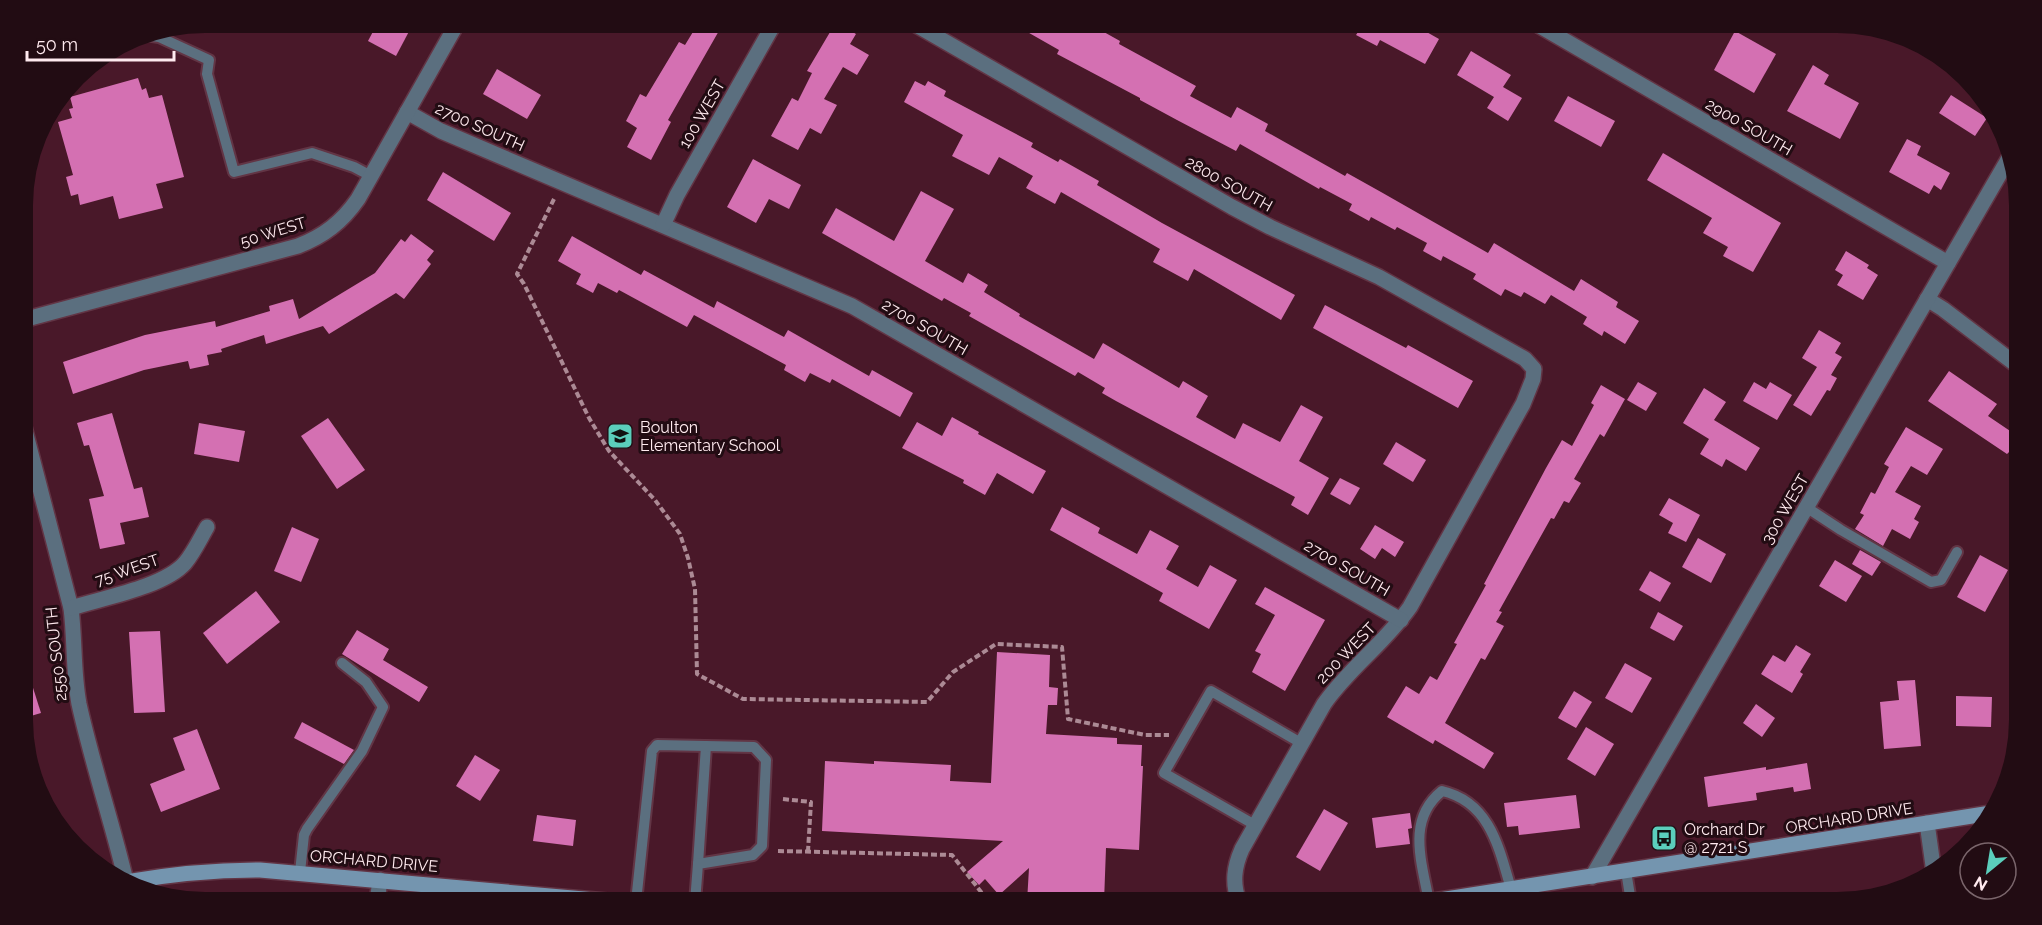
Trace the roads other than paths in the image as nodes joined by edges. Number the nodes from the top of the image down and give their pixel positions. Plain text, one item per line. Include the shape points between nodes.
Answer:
1 (452, 33) edge
2 (770, 33) edge
3 (929, 33) edge
4 (1552, 33) edge
5 (162, 38) edge
6 (408, 112) junction
7 (2004, 165) edge
8 (371, 176) junction
9 (663, 225) junction
10 (1948, 263) junction
11 (1927, 299) junction
12 (33, 317) edge
13 (2009, 358) edge
14 (1534, 369) joint
15 (33, 462) edge
16 (1806, 507) junction
17 (207, 527) dead end
18 (1957, 552) dead end
19 (71, 608) junction
20 (1401, 620) junction
21 (342, 663) dead end
22 (1301, 743) junction
23 (706, 746) junction
24 (1981, 815) edge
25 (1927, 823) junction
26 (1256, 825) junction
27 (1933, 863) edge
28 (698, 864) junction
29 (123, 871) edge
30 (1626, 871) junction
31 (300, 872) junction
32 (1592, 877) junction
33 (140, 879) edge
34 (380, 880) junction
35 (1511, 889) junction
36 (378, 892) edge
37 (510, 892) edge
38 (637, 892) edge
39 (696, 892) edge
40 (1236, 892) edge
41 (1427, 892) edge
42 (1492, 892) edge
43 (1629, 892) edge

1 - 6 street, 50 WEST
2 - 9 street, 100 WEST
3 - 14 street, 2800 SOUTH via 1232,207 1380,277 1525,359
4 - 10 street, 2900 SOUTH
5 - 8 lane via 209,60 207,74 234,172 312,153
6 - 8 street, 50 WEST
6 - 9 street, 2700 SOUTH via 441,131
7 - 10 street, 300 WEST
8 - 12 street, 50 WEST via 342,219 310,241
9 - 20 street, 2700 SOUTH via 852,306
10 - 11 street, 300 WEST
11 - 13 street
11 - 16 street, 300 WEST
14 - 20 street, 200 WEST via 1523,404
15 - 19 street, 2550 SOUTH
16 - 18 lane via 1931,582 1941,580
16 - 32 street, 300 WEST
17 - 19 street, 75 WEST via 184,564 170,575
19 - 29 street, 2550 SOUTH via 80,705
20 - 22 street, 200 WEST via 1331,694
21 - 31 lane via 366,682 382,707 362,751 307,829
22 - 26 street, 200 WEST
22 - 26 lane via 1210,691 1164,773
23 - 28 lane
23 - 28 lane via 754,747 766,760 762,846 753,855
23 - 38 lane via 657,745 652,751
24 - 25 main road, ORCHARD DRIVE
25 - 27 street
25 - 30 main road, ORCHARD DRIVE
26 - 40 street, 200 WEST via 1234,871
28 - 39 lane
30 - 32 main road, ORCHARD DRIVE
30 - 43 lane
31 - 33 main road, ORCHARD DRIVE via 218,870
31 - 34 main road, ORCHARD DRIVE
32 - 35 main road, ORCHARD DRIVE
34 - 36 street
34 - 37 main road, ORCHARD DRIVE
35 - 41 lane via 1489,826 1458,794 1442,791 1421,817 1419,839
35 - 42 main road, ORCHARD DRIVE

